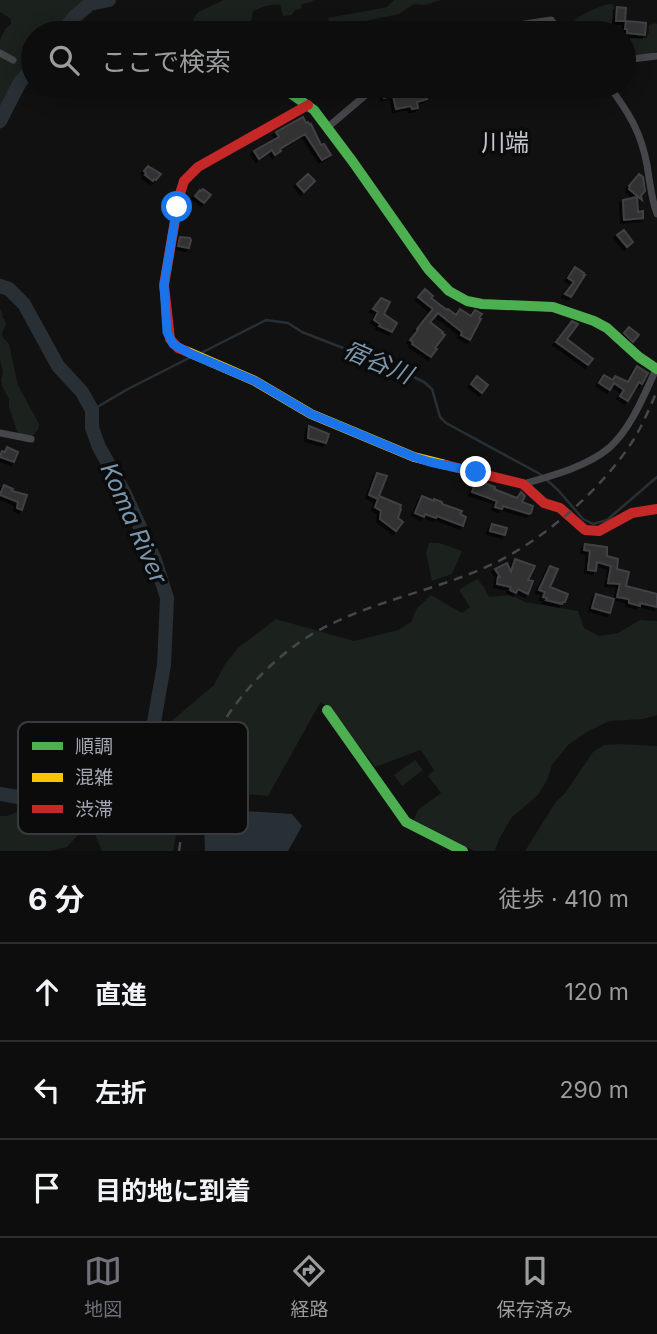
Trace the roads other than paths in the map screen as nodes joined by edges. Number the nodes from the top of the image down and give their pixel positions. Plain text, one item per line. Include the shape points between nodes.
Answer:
1 (0, 53) edge
2 (657, 55) edge
3 (636, 58) edge
4 (13, 60) dead end
5 (298, 98) edge
6 (362, 98) edge
7 (618, 98) edge
8 (308, 105) junction
9 (328, 127) junction
10 (657, 214) edge
11 (657, 369) edge
12 (0, 433) edge
13 (31, 439) dead end
14 (523, 484) junction
15 (657, 509) edge
16 (327, 710) dead end
17 (463, 851) edge

1 - 4 street
2 - 3 street
5 - 8 street
6 - 9 street
7 - 10 street via 631,115 643,147
8 - 9 street
8 - 14 street via 198,167 184,181 164,294 170,340 311,414 414,457
9 - 11 street via 428,269 449,291 482,304 554,307 582,316 607,328
11 - 14 street via 635,413 611,446 587,461
12 - 13 street
14 - 15 street via 585,530 599,531 632,513
16 - 17 street via 407,822

